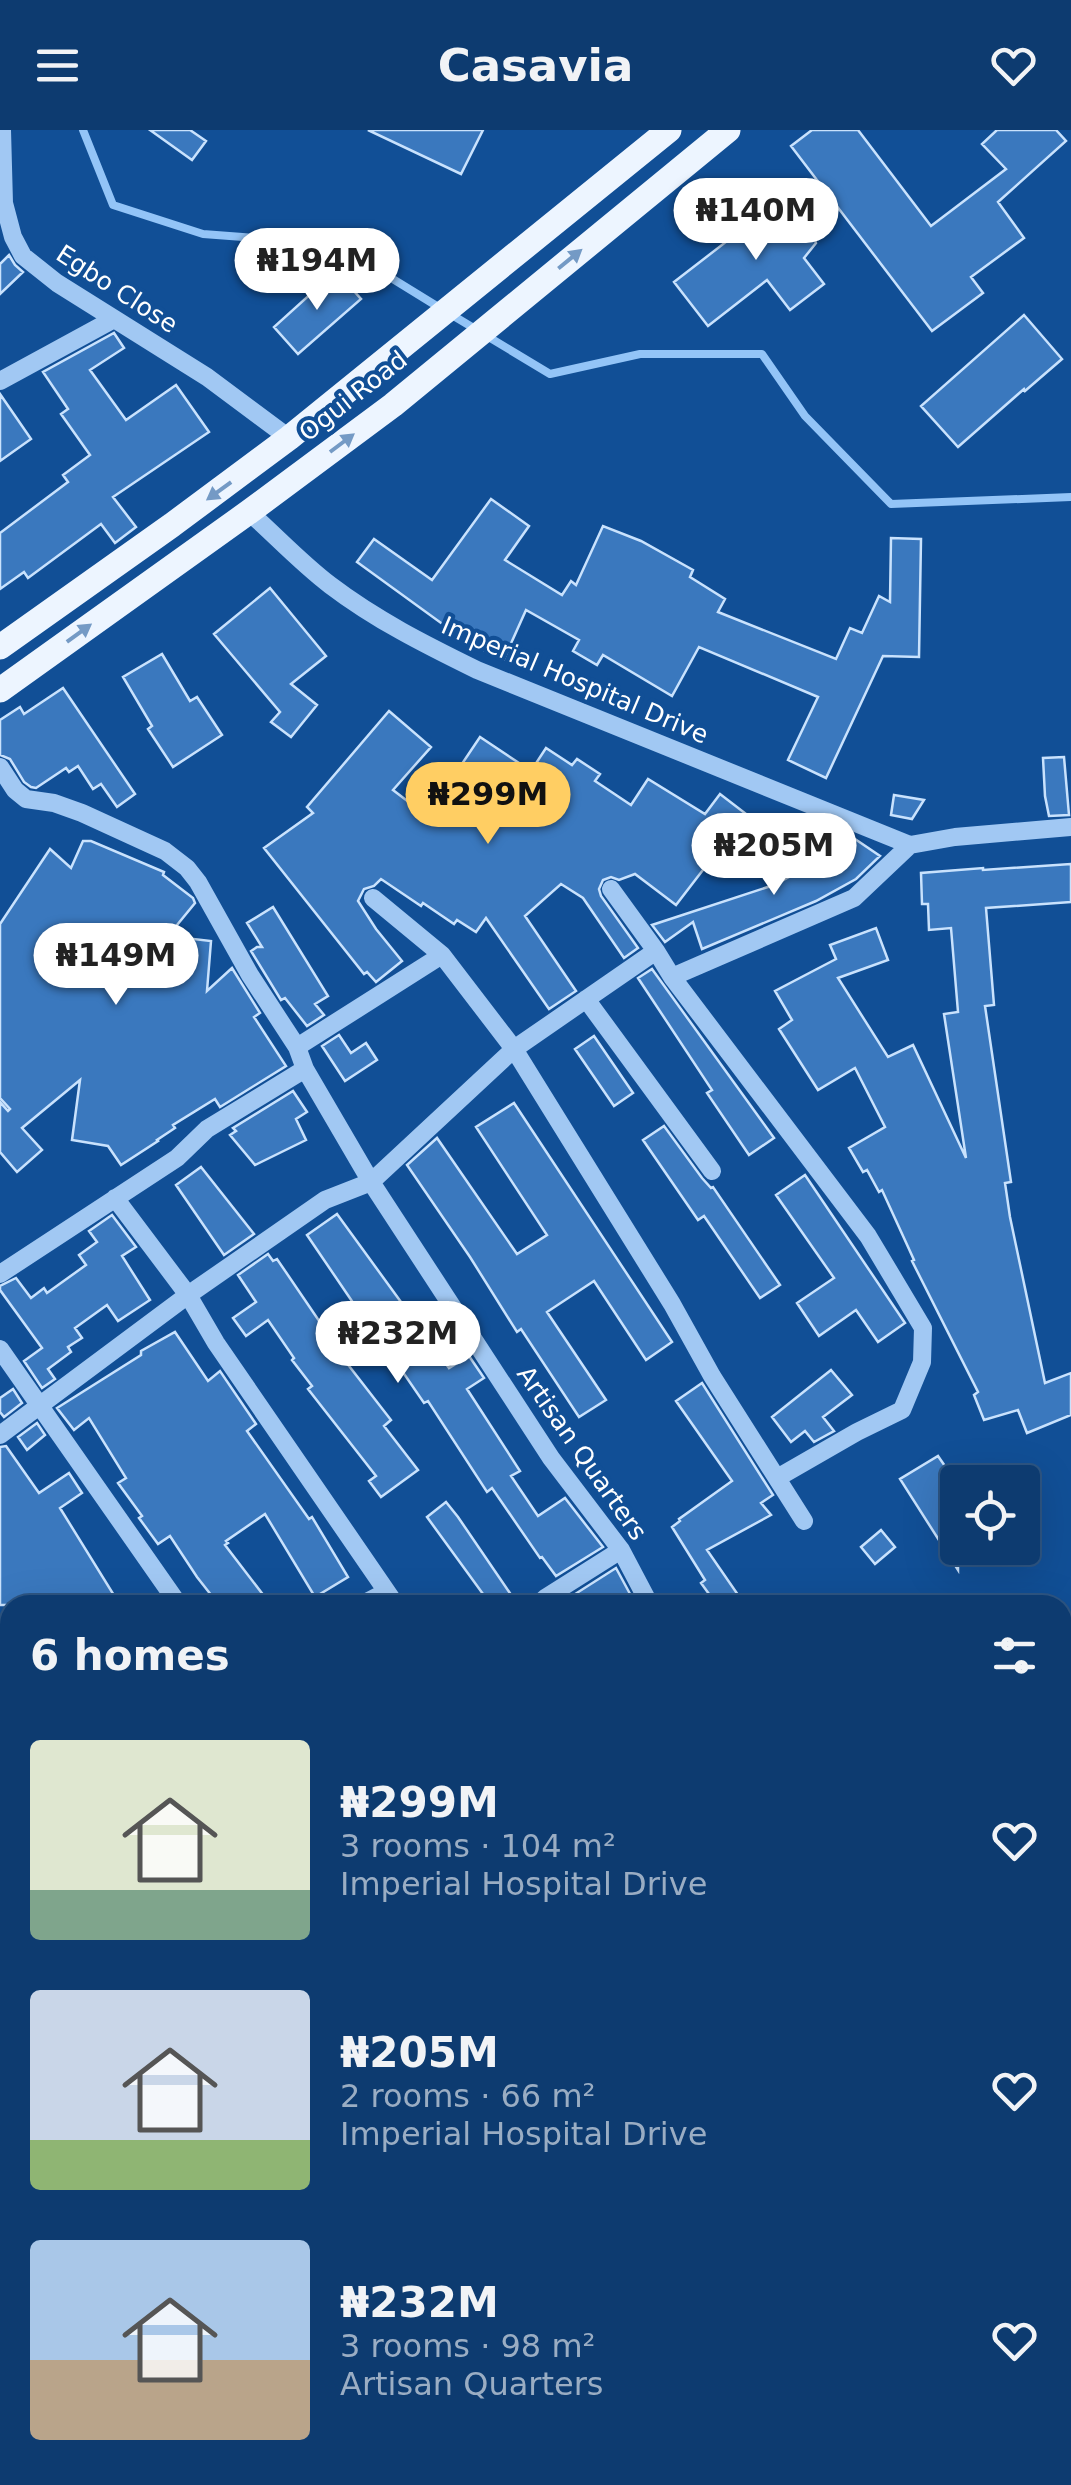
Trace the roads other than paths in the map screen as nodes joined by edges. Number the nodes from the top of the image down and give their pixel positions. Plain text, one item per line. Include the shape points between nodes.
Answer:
1 (2, 130) edge
2 (669, 130) edge
3 (728, 130) edge
4 (620, 171) junction
5 (646, 198) junction
6 (6, 237) edge
7 (114, 319) junction
8 (0, 381) edge
9 (289, 438) junction
10 (250, 512) junction
11 (172, 525) junction
12 (191, 552) junction
13 (0, 647) edge
14 (0, 690) edge
15 (0, 767) edge
16 (1071, 827) edge
17 (910, 844) junction
18 (612, 889) dead end
19 (372, 898) dead end
20 (656, 951) junction
21 (442, 956) junction
22 (672, 977) junction
23 (586, 999) junction
24 (297, 1047) junction
25 (514, 1049) junction
26 (305, 1070) junction
27 (712, 1171) dead end
28 (371, 1182) junction
29 (115, 1198) junction
30 (0, 1274) edge
31 (188, 1295) junction
32 (0, 1349) edge
33 (39, 1404) junction
34 (0, 1435) edge
35 (777, 1478) junction
36 (804, 1521) dead end
37 (621, 1550) junction
38 (172, 1595) edge
39 (389, 1595) edge
40 (550, 1595) edge
41 (645, 1595) edge

1 - 6 street, Egbo Close
2 - 4 main road, Ogui Road
3 - 5 main road, Ogui Road
4 - 5 main road
4 - 9 main road, Ogui Road
10 -> 5 main road, Ogui Road via 393,405
6 - 7 street, Egbo Close via 57,283
7 - 8 street
7 - 9 street, Egbo Close
9 -> 11 main road, Ogui Road
10 - 12 main road, Ogui Road
10 - 17 street, Imperial Hospital Drive via 327,582 422,643
11 - 12 main road
11 - 13 main road, Ogui Road
14 -> 12 main road, Ogui Road
15 - 24 street, Artisan Quarters via 26,799 82,813 187,868
16 - 17 street
17 - 22 street via 854,898
18 - 20 street
19 - 21 street
20 - 22 street
20 - 23 street
21 - 24 street
21 - 25 street
22 - 35 street via 868,1236 924,1328 922,1362 902,1410
23 - 25 street
23 - 27 street
24 - 26 street, Artisan Quarters
25 - 28 street
25 - 35 street
26 - 28 street, Artisan Quarters
26 - 29 street via 206,1129 177,1158
28 - 31 street via 325,1200
28 - 37 street, Artisan Quarters via 551,1458
29 - 30 street
29 - 31 street
31 - 33 street
31 - 39 street
32 - 33 street
33 - 34 street
33 - 38 street
35 - 36 street
37 - 40 street
37 - 41 street, Artisan Quarters

